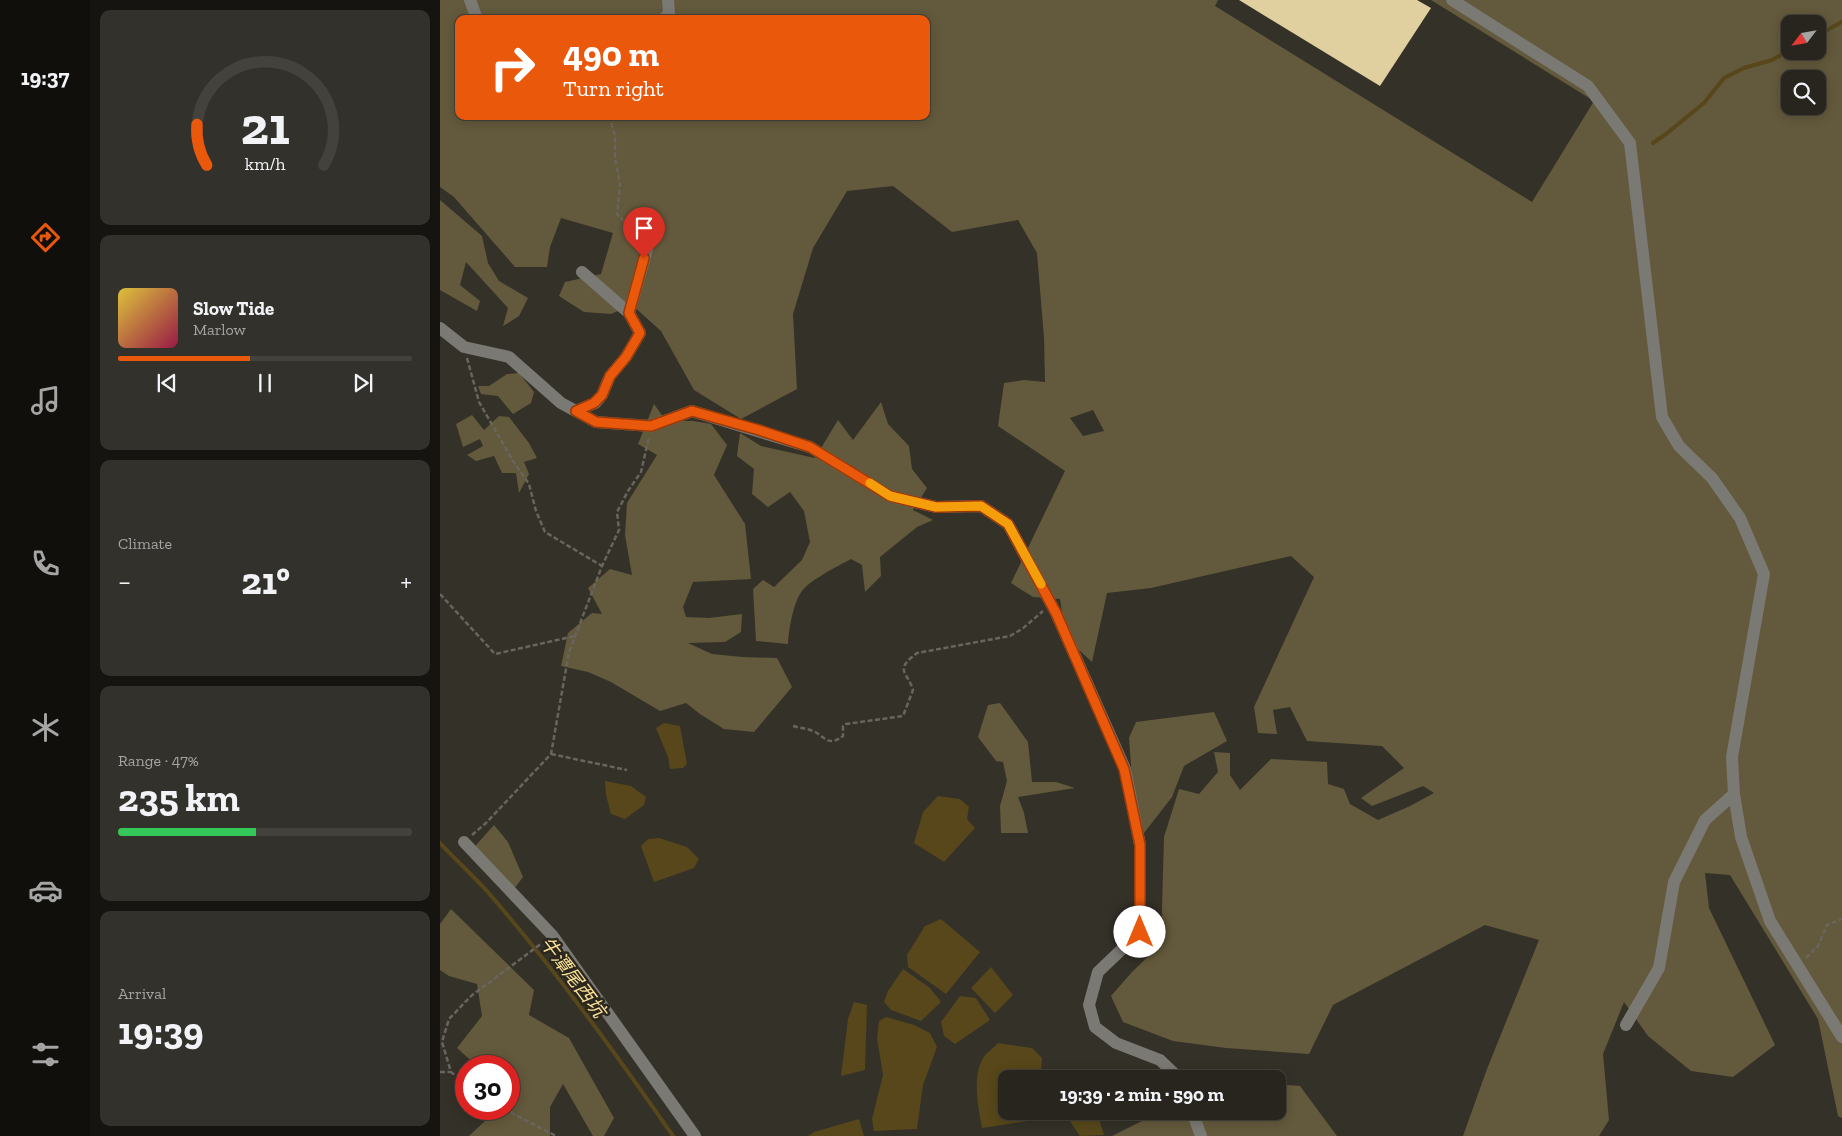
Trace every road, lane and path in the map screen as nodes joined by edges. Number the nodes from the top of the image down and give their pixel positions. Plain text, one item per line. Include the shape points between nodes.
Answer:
1 (470, 0) edge
2 (668, 0) edge
3 (1452, 0) edge
4 (476, 15) edge
5 (667, 15) edge
6 (610, 120) edge
7 (649, 242) dead end
8 (644, 258) junction
9 (582, 272) dead end
10 (629, 313) junction
11 (440, 328) edge
12 (464, 346) junction
13 (576, 411) junction
14 (651, 426) junction
15 (602, 566) junction
16 (440, 594) edge
17 (1051, 604) junction
18 (574, 636) junction
19 (792, 726) dead end
20 (552, 754) junction
21 (627, 770) dead end
22 (1734, 794) junction
23 (464, 842) joint
24 (1842, 919) edge
25 (546, 940) dead end
26 (1798, 966) junction
27 (1626, 1025) dead end
28 (1842, 1036) edge
29 (1171, 1070) edge
30 (440, 1072) edge
31 (451, 1072) junction
32 (455, 1075) edge
33 (520, 1117) edge
34 (1195, 1120) edge
35 (556, 1136) edge
36 (695, 1136) edge
37 (1201, 1136) edge

1 - 4 street
2 - 5 street
3 - 22 street via 1588,86 1630,143 1662,417 1679,446 1712,478 1740,518 1764,574 1732,757
6 - 8 path via 620,184 617,214 630,227
7 - 8 street
8 - 10 street
9 - 10 street
10 - 13 street via 640,333 610,376 602,395 594,403
11 - 12 street
12 - 13 street via 509,357 560,403
12 - 15 path via 479,402 529,484 545,532
13 - 14 street via 596,422
14 - 15 path via 641,472 617,512 619,530
14 - 17 street via 692,411 810,447 890,496 936,507 981,506 1008,524
15 - 18 path
16 - 18 path via 495,654
17 - 19 path via 1010,636 918,653 912,657 904,673 914,690 903,716 846,724 843,736 835,740
17 - 29 street via 1124,769 1140,845 1140,932 1098,972 1088,1005 1095,1027 1116,1043 1160,1060
18 - 20 path
20 - 21 path
20 - 23 path
22 - 26 street via 1741,837 1770,922
22 - 27 street via 1705,820 1674,882 1660,968
23 - 36 street via 552,935
24 - 26 path via 1828,925 1818,946
25 - 31 path via 471,996 449,1019 442,1042
26 - 28 street
30 - 31 path
31 - 32 path
33 - 35 path
34 - 37 street

